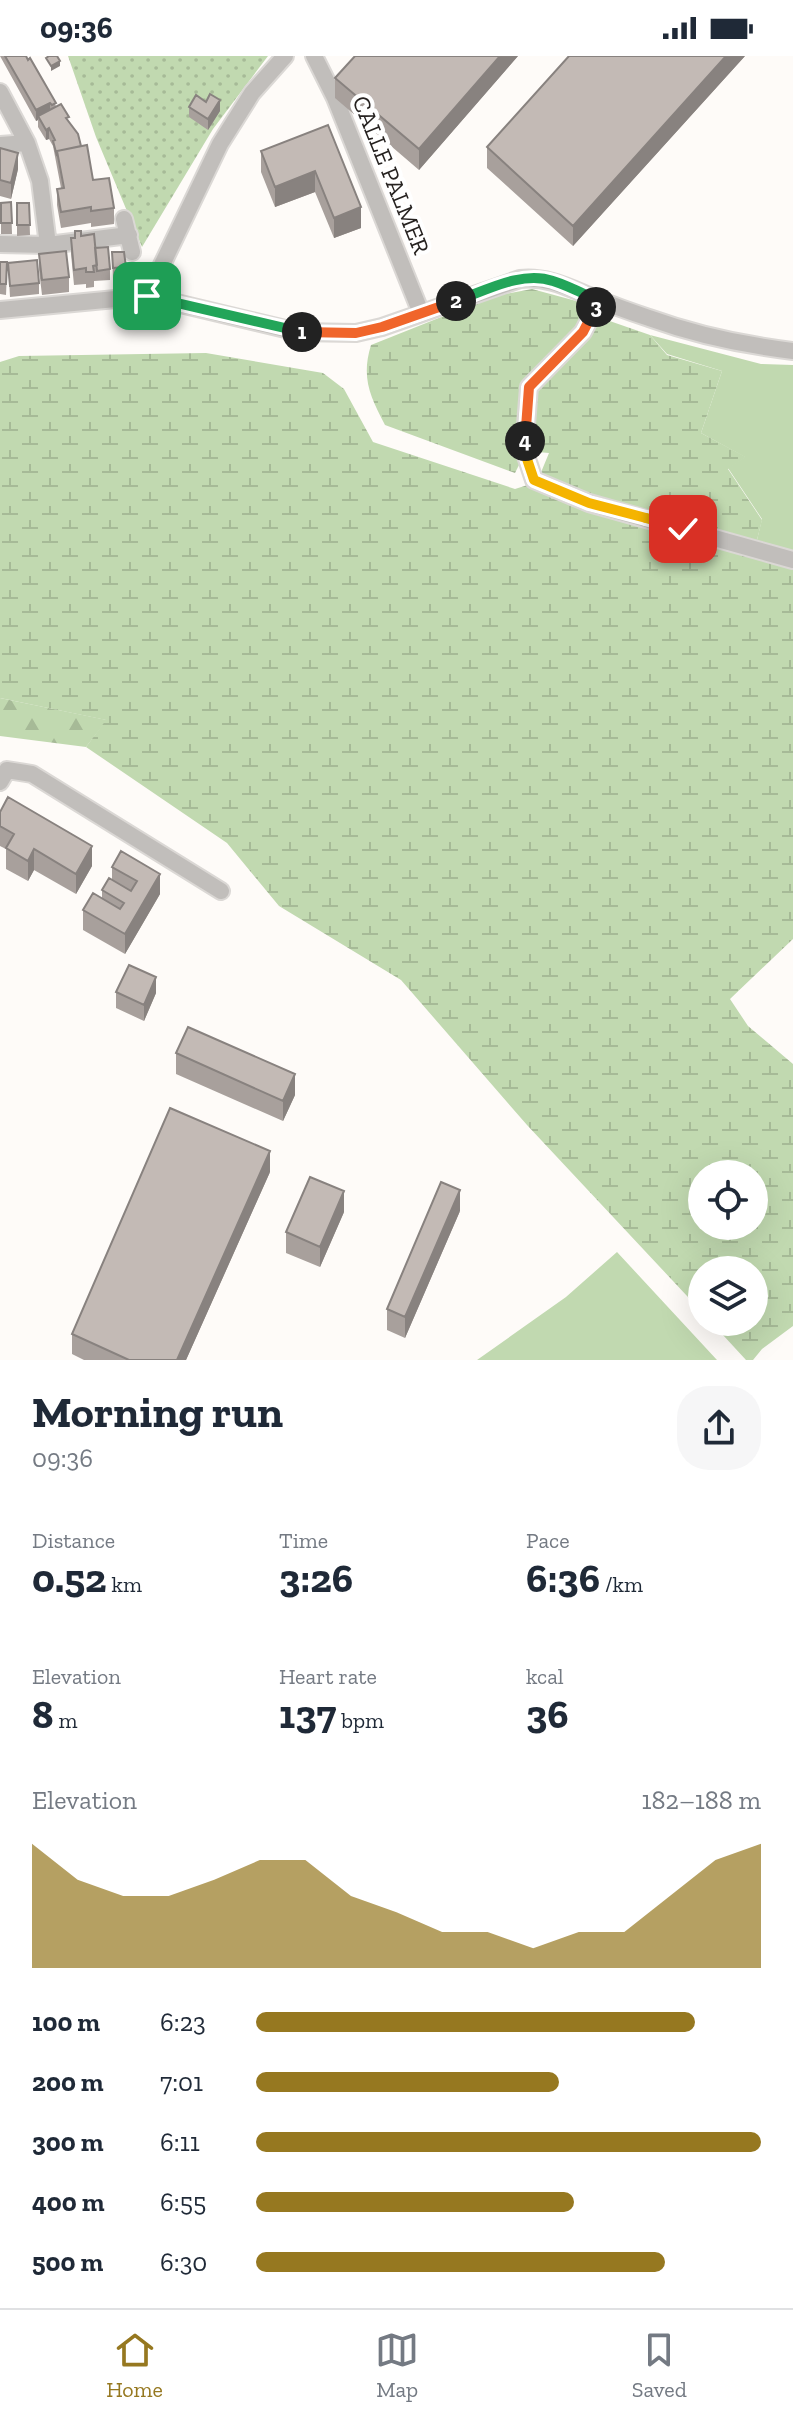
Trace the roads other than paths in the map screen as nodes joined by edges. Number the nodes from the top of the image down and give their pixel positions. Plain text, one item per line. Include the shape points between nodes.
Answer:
1 (285, 56) edge
2 (314, 56) edge
3 (0, 92) edge
4 (27, 143) junction
5 (0, 145) edge
6 (0, 244) edge
7 (48, 245) junction
8 (132, 252) dead end
9 (147, 296) junction
10 (599, 301) junction
11 (0, 310) edge
12 (421, 313) junction
13 (793, 351) edge
14 (793, 560) edge
15 (0, 782) edge
16 (221, 891) dead end

1 - 9 street via 252,93 220,144
2 - 12 street, CALLE PALMER
3 - 4 street
4 - 5 street
4 - 7 street via 40,181
6 - 7 street
7 - 8 street via 127,227
9 - 11 street
9 - 12 street via 313,333 356,333
10 - 12 street via 536,277
10 - 13 street via 696,333
10 - 14 street via 583,332 529,387 524,450 534,480 589,503
15 - 16 street via 7,770 32,774

